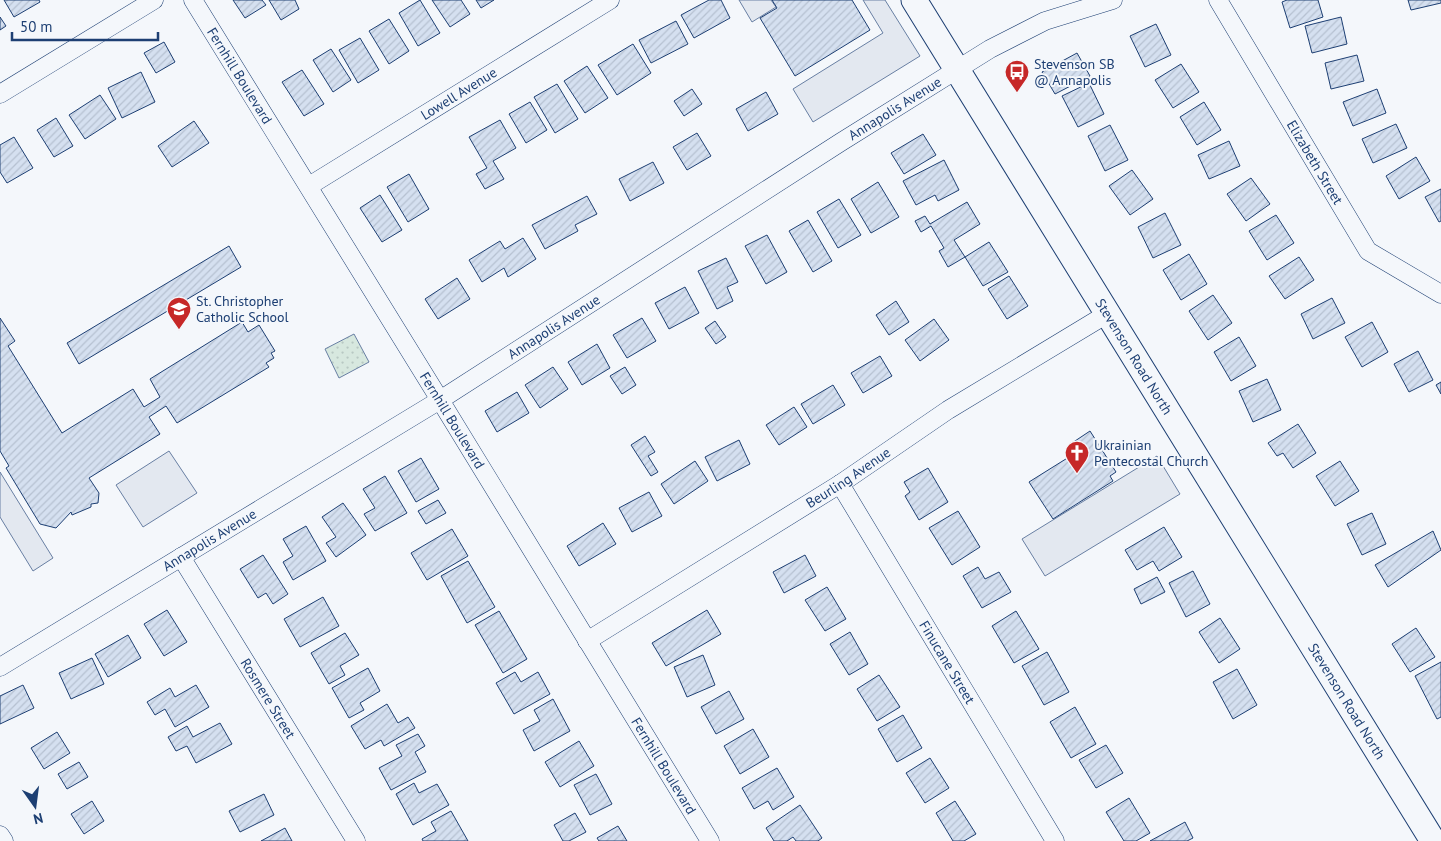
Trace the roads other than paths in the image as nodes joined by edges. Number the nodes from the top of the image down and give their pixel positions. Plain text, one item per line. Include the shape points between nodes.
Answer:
1 (154, 0) edge
2 (193, 0) edge
3 (610, 0) edge
4 (914, 0) edge
5 (1113, 0) edge
6 (1218, 0) edge
7 (957, 70) junction
8 (0, 94) edge
9 (309, 186) junction
10 (1441, 294) edge
11 (1107, 314) junction
12 (440, 400) junction
13 (840, 484) junction
14 (181, 557) junction
15 (587, 641) junction
16 (0, 667) edge
17 (0, 835) edge
18 (1432, 838) edge
19 (4, 841) edge
20 (356, 841) edge
21 (710, 841) edge
22 (1055, 841) edge

1 - 8 street
2 - 9 street, Fernhill Boulevard
3 - 9 street, Lowell Avenue
4 - 7 main road, Stevenson Road North
5 - 7 street, Annapolis Avenue via 1045,21
6 - 10 street, Elizabeth Street via 1368,251
7 - 11 main road, Stevenson Road North
7 - 12 street, Annapolis Avenue
9 - 12 street, Fernhill Boulevard
11 - 13 street, Beurling Avenue via 948,410
11 - 18 main road, Stevenson Road North
12 - 14 street, Annapolis Avenue
12 - 15 street, Fernhill Boulevard
13 - 15 street, Beurling Avenue
13 - 22 street, Finucane Street
14 - 16 street, Annapolis Avenue
14 - 20 street, Rosmere Street
15 - 21 street, Fernhill Boulevard
17 - 19 street

